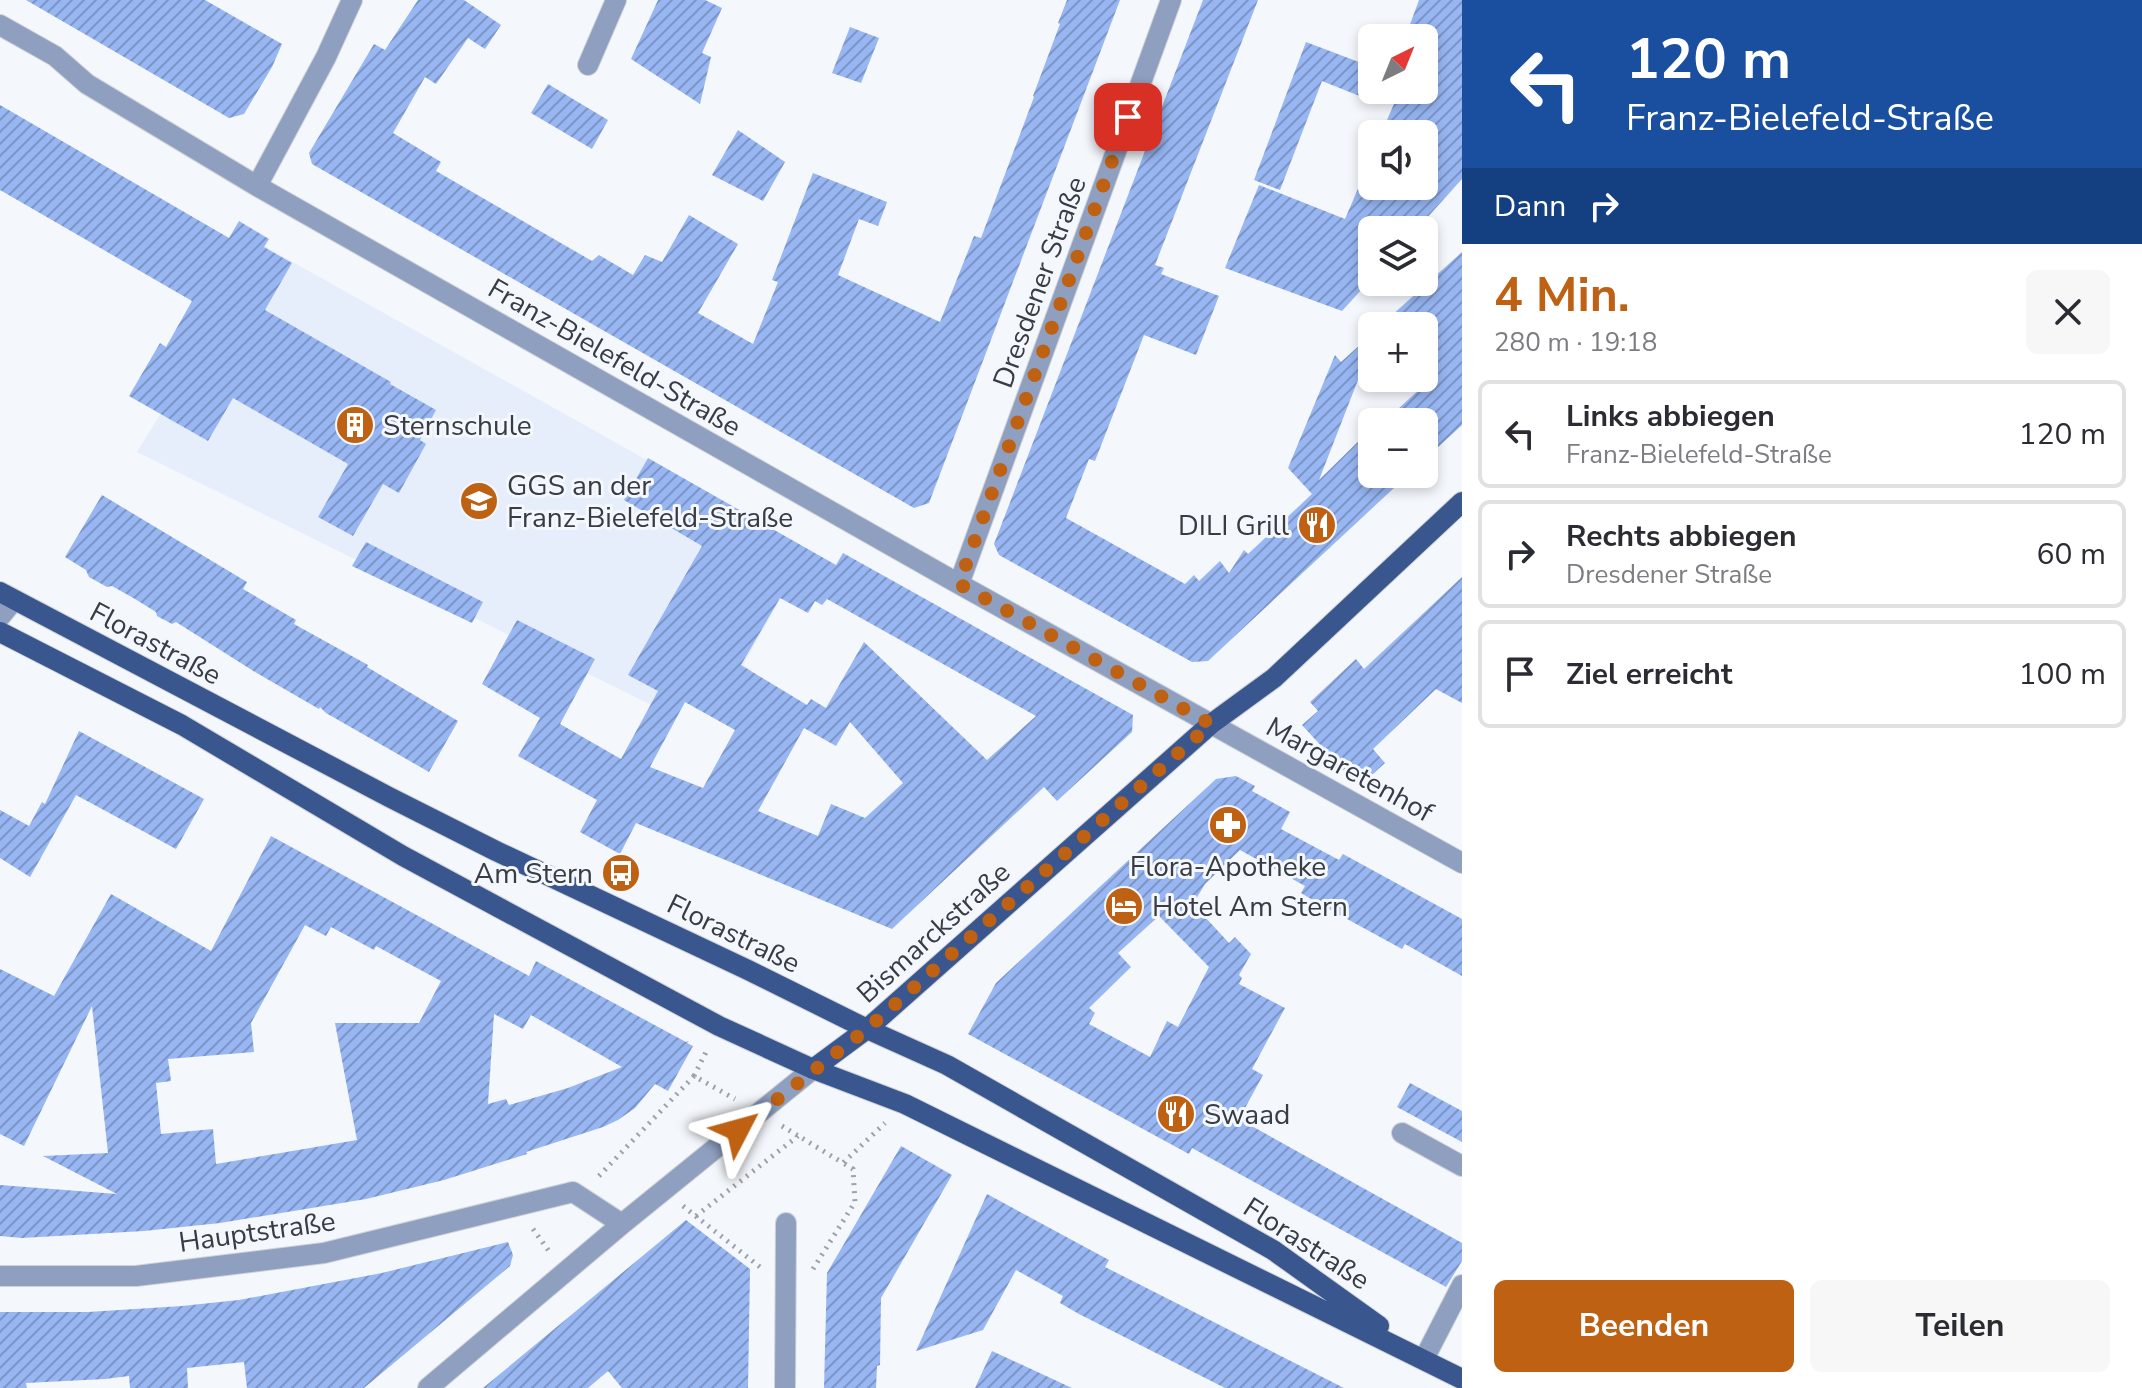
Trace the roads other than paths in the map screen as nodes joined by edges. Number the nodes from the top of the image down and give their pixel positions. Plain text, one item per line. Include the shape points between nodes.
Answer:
1 (352, 0) edge
2 (616, 0) edge
3 (1171, 0) edge
4 (0, 25) edge
5 (588, 65) dead end
6 (257, 186) junction
7 (1462, 502) edge
8 (959, 584) junction
9 (7, 596) edge
10 (0, 617) edge
11 (0, 632) edge
12 (1211, 724) junction
13 (1462, 863) edge
14 (867, 1029) junction
15 (813, 1069) junction
16 (1402, 1133) dead end
17 (1462, 1166) edge
18 (786, 1223) dead end
19 (622, 1224) junction
20 (0, 1276) edge
21 (1462, 1285) edge
22 (1424, 1359) junction
23 (1462, 1379) edge
24 (428, 1388) edge
25 (785, 1388) edge

1 - 6 street
2 - 5 street
3 - 8 street, Dresdener Straße
4 - 6 street, Franz-Bielefeld-Straße
6 - 8 street, Franz-Bielefeld-Straße
7 - 12 main road, Bismarckstraße via 1274,678
8 - 12 street, Franz-Bielefeld-Straße
9 - 10 street
9 - 14 main road, Florastraße via 402,804
11 - 15 main road, Florastraße via 182,725 403,856 719,1026
12 - 13 street, Margaretenhof
12 - 14 main road, Bismarckstraße
14 - 15 main road, Bismarckstraße
14 - 22 main road, Florastraße via 947,1065 1273,1250
15 - 19 street, Bismarckstraße
15 - 22 main road, Florastraße via 905,1104
16 - 17 street
18 - 25 street
19 - 20 street, Hauptstraße via 573,1192 324,1253 136,1276
19 - 24 street, Bismarckstraße
21 - 22 street
22 - 23 main road, Florastraße

